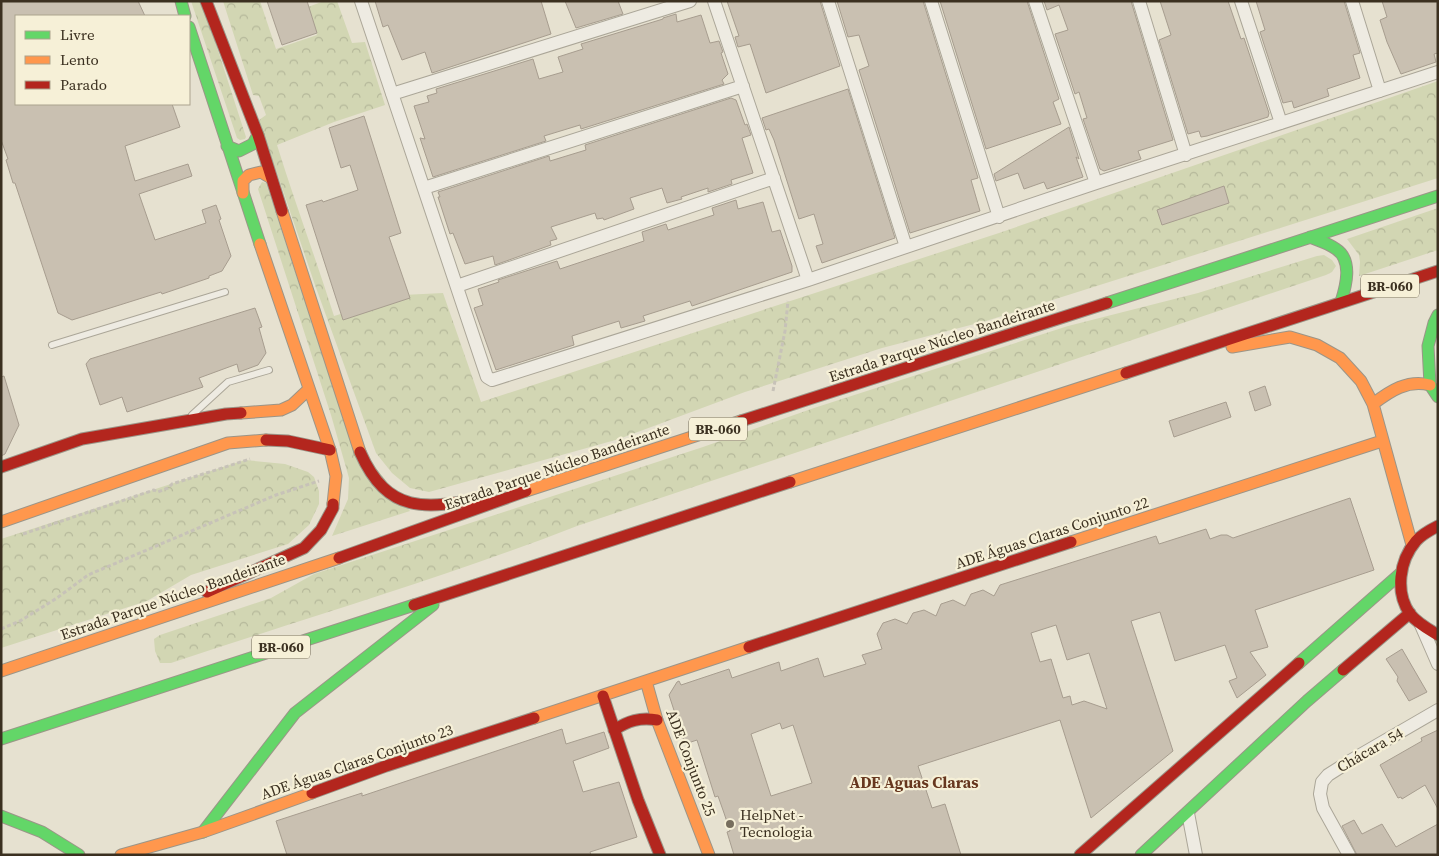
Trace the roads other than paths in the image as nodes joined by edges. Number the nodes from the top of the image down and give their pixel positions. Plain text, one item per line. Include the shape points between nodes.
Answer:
1 (181, 1) edge
2 (206, 1) edge
3 (361, 1) edge
4 (690, 1) edge
5 (714, 1) edge
6 (828, 1) edge
7 (931, 1) edge
8 (1035, 1) edge
9 (1139, 1) edge
10 (1241, 1) edge
11 (1352, 1) edge
12 (185, 15) edge
13 (190, 30) edge
14 (1438, 72) edge
15 (743, 86) junction
16 (1380, 91) junction
17 (392, 94) junction
18 (1281, 123) junction
19 (258, 135) junction
20 (227, 146) junction
21 (1186, 155) junction
22 (271, 178) junction
23 (774, 178) junction
24 (1096, 183) junction
25 (424, 188) junction
26 (243, 193) junction
27 (1438, 196) edge
28 (999, 217) junction
29 (1310, 237) junction
30 (906, 247) junction
31 (1438, 271) edge
32 (808, 280) junction
33 (457, 286) junction
34 (225, 292) dead end
35 (1341, 302) junction
36 (1438, 315) edge
37 (52, 345) dead end
38 (1168, 358) junction
39 (268, 370) dead end
40 (1430, 385) junction
41 (310, 389) junction
42 (1438, 397) edge
43 (1373, 404) junction
44 (184, 421) junction
45 (227, 429) junction
46 (1382, 441) junction
47 (330, 450) junction
48 (1, 467) edge
49 (536, 487) junction
50 (1, 522) edge
51 (1438, 526) edge
52 (1412, 545) junction
53 (1400, 574) junction
54 (446, 594) junction
55 (1410, 613) junction
56 (168, 616) junction
57 (1421, 625) junction
58 (1438, 635) edge
59 (1438, 664) edge
60 (1, 671) edge
61 (646, 681) junction
62 (603, 696) junction
63 (1438, 710) edge
64 (657, 720) junction
65 (614, 730) junction
66 (1, 739) edge
67 (1188, 813) junction
68 (1, 816) edge
69 (203, 832) junction
70 (79, 855) edge
71 (121, 855) edge
72 (660, 855) edge
73 (709, 855) edge
74 (1080, 855) edge
75 (1141, 855) edge
76 (1196, 855) edge
77 (1349, 855) edge

1 - 12 main road
2 - 19 main road
3 - 17 street
4 - 17 street
5 - 15 street
6 - 30 street
7 - 28 street
8 - 24 street
9 - 21 street
10 - 18 street
11 - 16 street
13 - 20 main road
14 - 16 street
15 - 23 street
15 - 25 street
16 - 18 street
17 - 25 street
18 - 21 street
19 - 20 main road via 253,144 239,151
19 - 22 main road
20 - 26 main road
21 - 24 street
22 - 26 main road via 261,172 249,176 243,181
22 - 49 main road via 358,448 379,485 407,502 426,505 462,502
23 - 32 street
23 - 33 street
24 - 28 street
25 - 33 street
26 - 41 main road
27 - 29 main road, Estrada Parque Núcleo Bandeirante / BR-060
28 - 30 street
29 - 35 main road via 1343,255 1346,285
29 - 49 main road, Estrada Parque Núcleo Bandeirante / BR-060
30 - 32 street
31 - 35 main road, BR-060
32 - 33 street via 492,380 487,377
34 - 37 lane
35 - 38 main road, BR-060
36 - 40 main road via 1428,346
38 - 43 main road via 1290,337 1317,345 1340,358 1361,381
38 - 54 main road, BR-060
39 - 44 lane via 228,382
40 - 42 main road
40 - 43 main road via 1410,383 1385,394
41 - 45 main road via 292,405
41 - 47 main road
43 - 46 main road
44 - 45 main road
44 - 48 main road via 82,439
45 - 47 main road via 260,440 288,441
45 - 50 main road
46 - 52 main road
46 - 61 main road, ADE Águas Claras Conjunto 22
47 - 56 main road via 336,476 333,508 321,530 304,548 206,592
49 - 56 main road, Estrada Parque Núcleo Bandeirante / BR-060
51 - 52 main road via 1429,529
52 - 53 main road
53 - 55 main road via 1402,594
53 - 74 main road
54 - 66 main road, BR-060
54 - 69 main road via 295,713
55 - 57 main road
55 - 67 main road via 1307,701
56 - 60 main road, Estrada Parque Núcleo Bandeirante / BR-060
57 - 58 main road
57 - 59 street
61 - 62 main road, ADE Águas Claras Conjunto 22
61 - 64 main road, ADE Conjunto 25
62 - 65 main road
62 - 69 main road, ADE Águas Claras Conjunto 23 via 386,766
63 - 77 street, Chácara 54 via 1335,770 1322,782 1323,808
64 - 65 main road via 635,719
64 - 73 main road, ADE Conjunto 25
65 - 72 main road
67 - 75 main road
67 - 76 street
68 - 70 main road via 60,841
69 - 71 main road, ADE Águas Claras Conjunto 23

